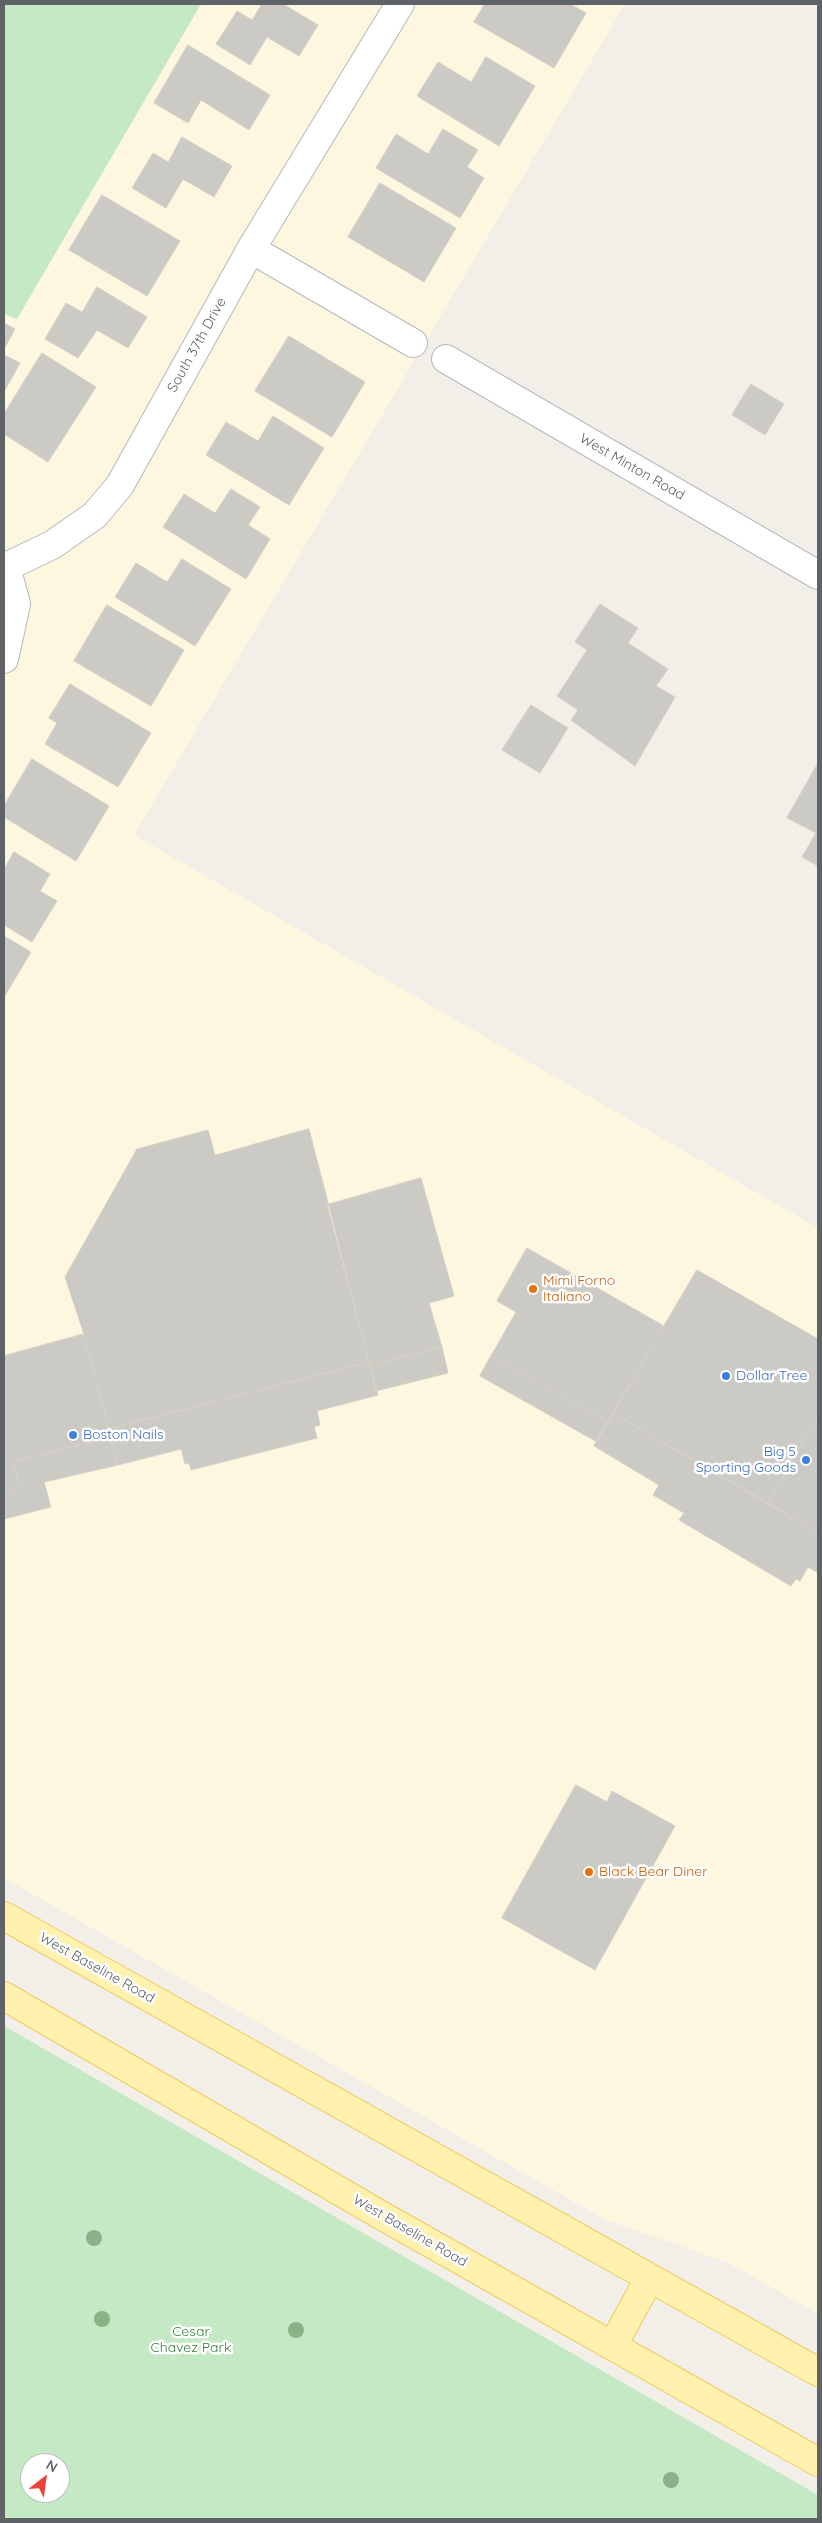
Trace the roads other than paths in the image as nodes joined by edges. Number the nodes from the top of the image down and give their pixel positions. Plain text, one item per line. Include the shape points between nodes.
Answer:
1 (400, 4) edge
2 (251, 249) junction
3 (413, 343) dead end
4 (446, 359) dead end
5 (5, 565) edge
6 (818, 575) edge
7 (4, 659) edge
8 (4, 1916) edge
9 (4, 1996) edge
10 (650, 2279) junction
11 (613, 2345) junction
12 (818, 2372) edge
13 (818, 2462) edge

1 - 2 street, South 37th Drive
2 - 3 street
2 - 5 street, South 37th Drive via 120,485 88,520 52,545
4 - 6 street, West Minton Road
5 - 7 street, South 37th Drive via 16,604
8 - 10 main road, West Baseline Road
9 - 11 main road, West Baseline Road via 379,2214
10 - 11 main road
10 - 12 main road, West Baseline Road
11 - 13 main road, West Baseline Road

